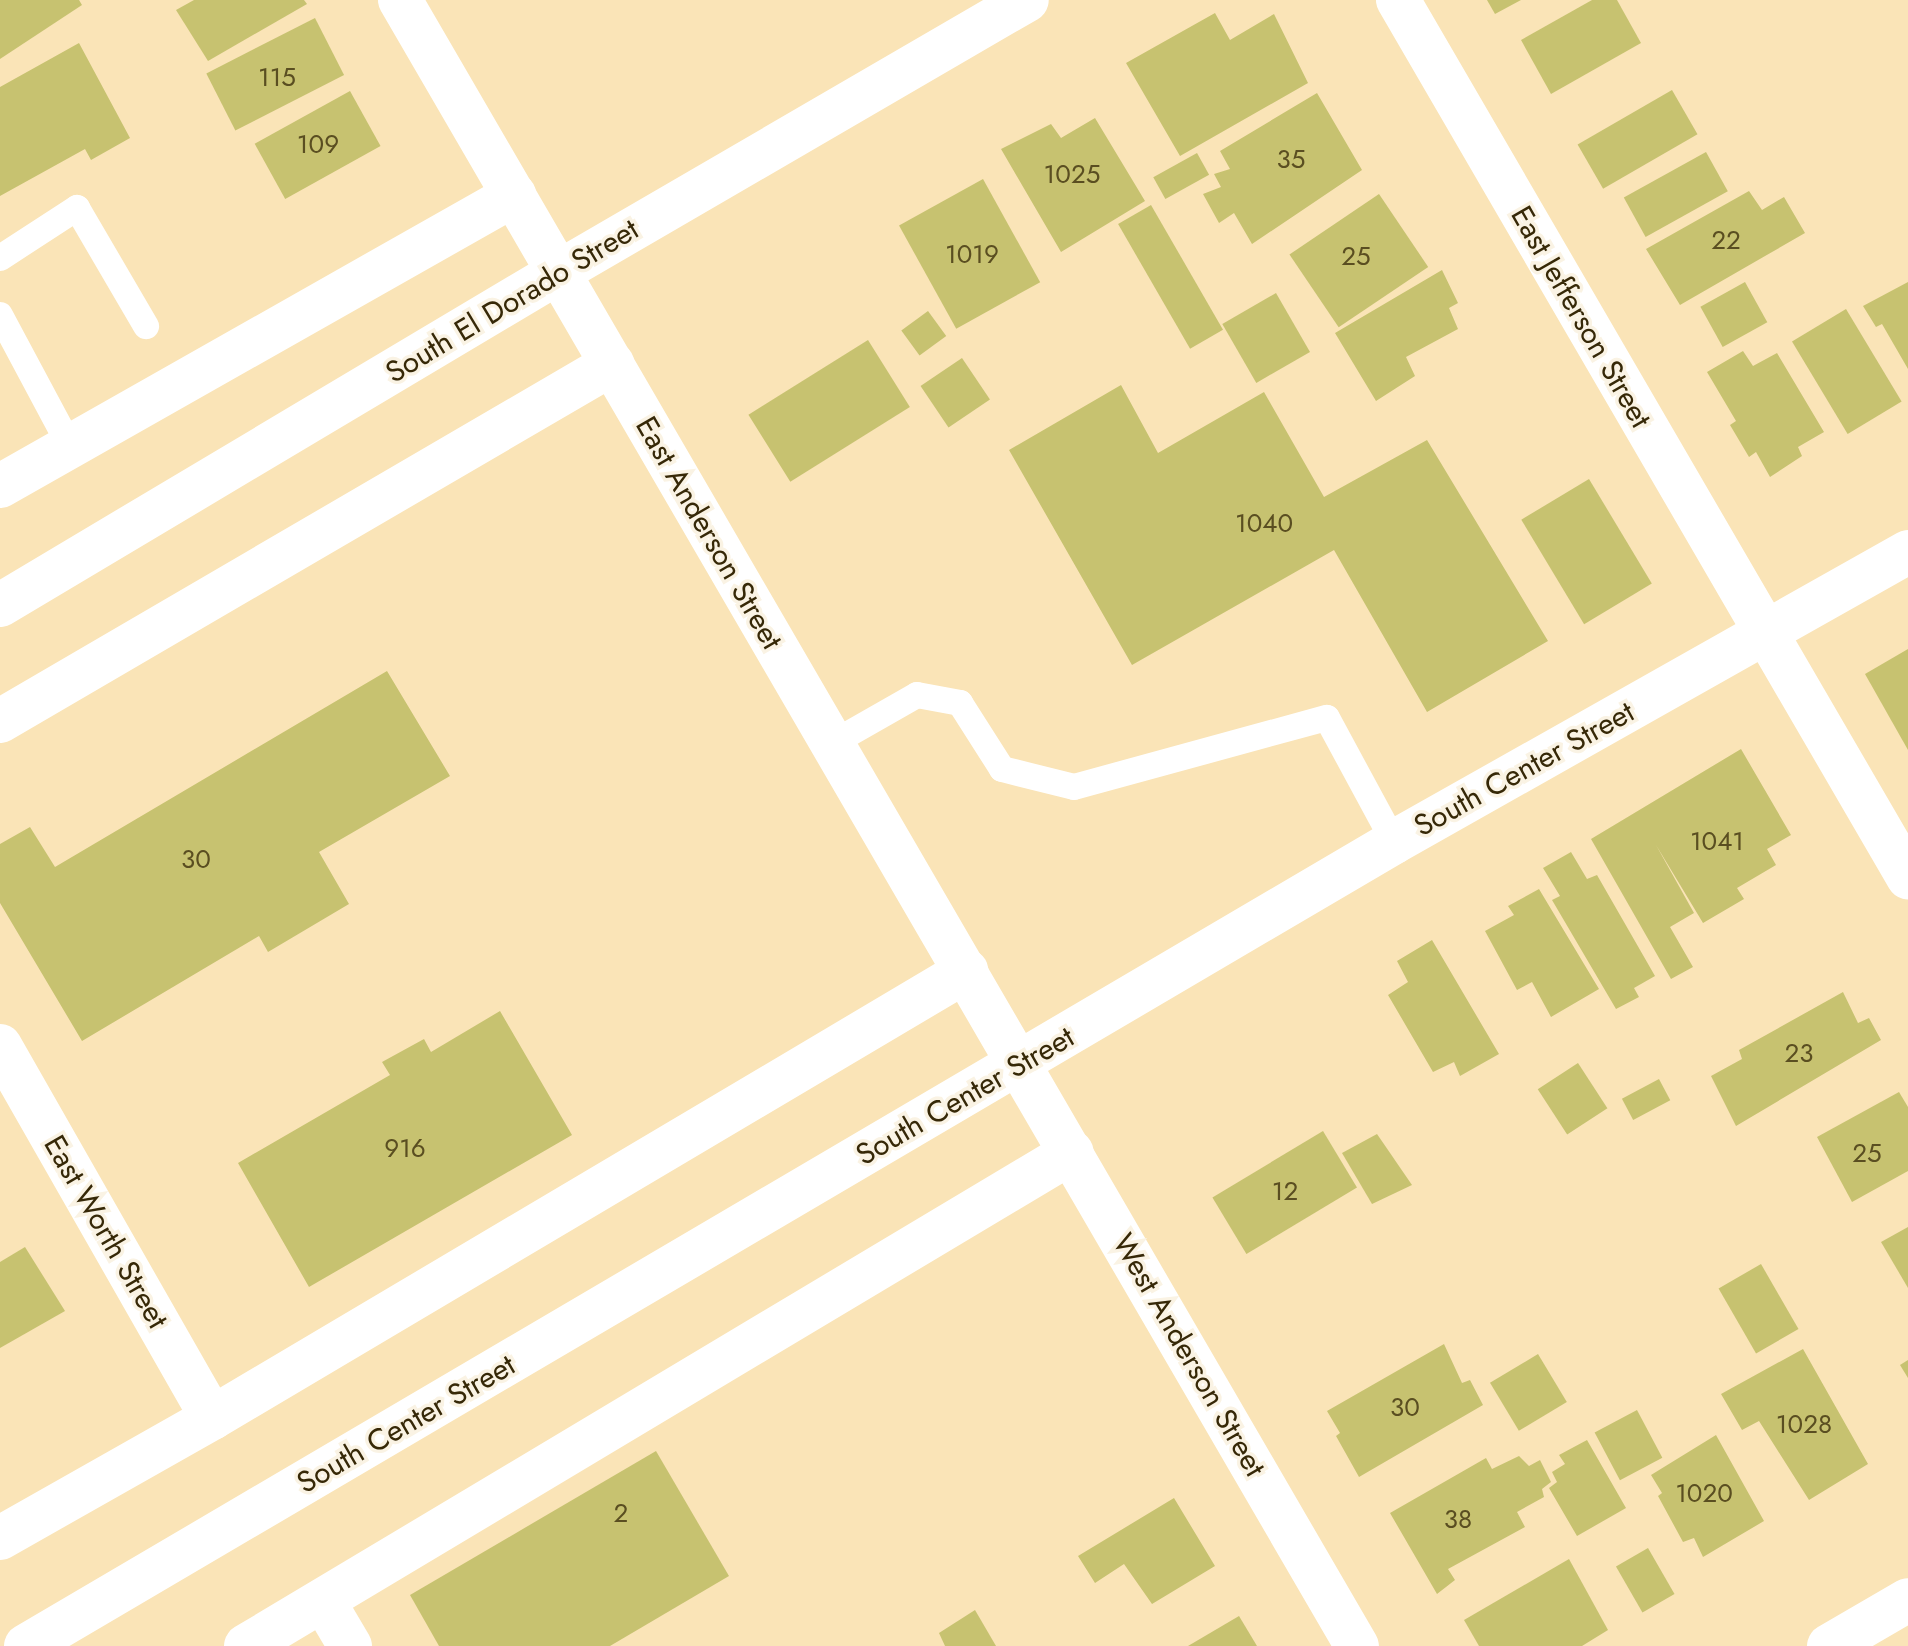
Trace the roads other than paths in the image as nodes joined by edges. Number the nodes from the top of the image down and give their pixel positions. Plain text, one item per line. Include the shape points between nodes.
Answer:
1 (400, 0) edge
2 (1027, 0) edge
3 (1398, 0) edge
4 (514, 195) junction
5 (0, 258) edge
6 (559, 272) junction
7 (0, 315) edge
8 (146, 326) dead end
9 (612, 364) junction
10 (70, 446) junction
11 (0, 486) edge
12 (1908, 552) edge
13 (0, 605) edge
14 (1765, 634) junction
15 (0, 721) edge
16 (831, 744) junction
17 (1394, 842) junction
18 (1908, 877) edge
19 (966, 971) junction
20 (0, 1046) edge
21 (1021, 1064) junction
22 (1072, 1152) junction
23 (212, 1418) junction
24 (0, 1538) edge
25 (1908, 1600) edge
26 (324, 1602) junction
27 (27, 1645) edge
28 (246, 1646) edge
29 (350, 1646) edge
30 (1357, 1646) edge
31 (1829, 1646) edge

1 - 4 street, East Anderson Street
2 - 6 street, South El Dorado Street
3 - 14 street, East Jefferson Street
4 - 6 street, East Anderson Street
4 - 10 street
5 - 8 lane via 77,208
6 - 9 street, East Anderson Street
6 - 13 street, South El Dorado Street
7 - 10 lane
9 - 15 street
9 - 16 street, East Anderson Street
10 - 11 street
12 - 14 street, South Center Street
14 - 17 street, South Center Street
14 - 18 street, East Jefferson Street
16 - 17 lane via 917,695 946,700 960,703 1002,769 1074,787 1327,718
16 - 19 street, East Anderson Street
17 - 21 street, South Center Street
19 - 21 street, East Anderson Street
19 - 23 street
20 - 23 street, East Worth Street
21 - 22 street, West Anderson Street
21 - 27 street, South Center Street
22 - 26 street
22 - 30 street, West Anderson Street
23 - 24 street
25 - 31 street
26 - 28 street
26 - 29 street

